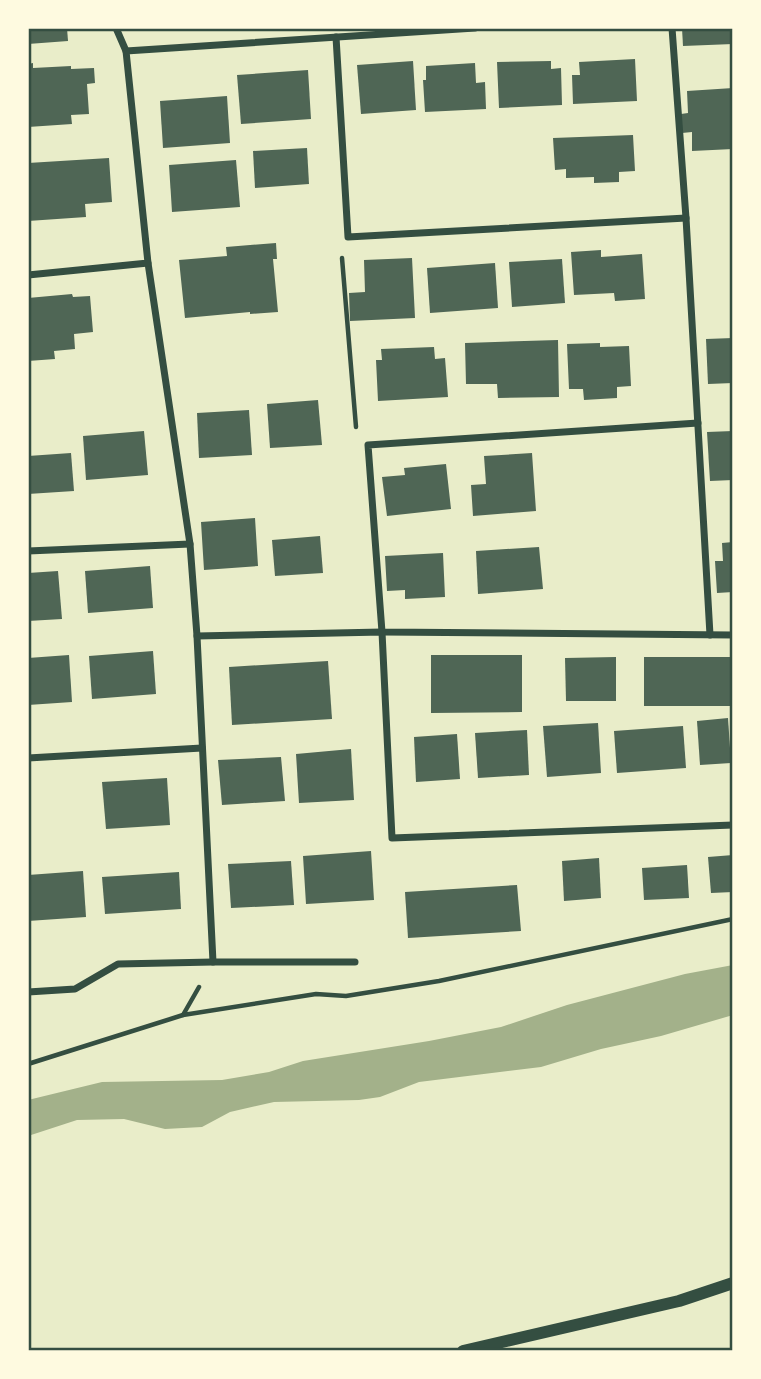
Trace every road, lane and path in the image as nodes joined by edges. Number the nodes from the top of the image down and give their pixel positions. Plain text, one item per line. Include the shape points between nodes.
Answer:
1 (116, 28) edge
2 (474, 28) edge
3 (672, 28) edge
4 (336, 37) junction
5 (126, 51) junction
6 (686, 218) junction
7 (348, 237) junction
8 (148, 263) junction
9 (28, 275) edge
10 (698, 423) junction
11 (368, 445) junction
12 (190, 544) junction
13 (28, 551) edge
14 (382, 632) junction
15 (710, 635) junction
16 (733, 635) edge
17 (197, 636) junction
18 (202, 748) junction
19 (28, 758) edge
20 (733, 825) edge
21 (733, 919) edge
22 (213, 962) junction
23 (355, 962) dead end
24 (28, 992) edge
25 (28, 1064) edge
26 (733, 1283) edge
27 (463, 1351) edge

1 - 5 street
2 - 4 street
3 - 6 street
4 - 5 street
4 - 7 street
5 - 8 street
6 - 7 street
6 - 10 street
7 - 11 path via 342,255 356,426
8 - 9 street
8 - 12 street
10 - 11 street
10 - 15 street
11 - 14 street
12 - 13 street
12 - 17 street
14 - 15 street
14 - 17 street
14 - 20 street via 392,838
15 - 16 street
17 - 18 street
18 - 19 street
18 - 22 street
21 - 25 path via 439,981 183,1015
22 - 23 street
22 - 24 street via 118,964 75,989
26 - 27 street via 679,1301

